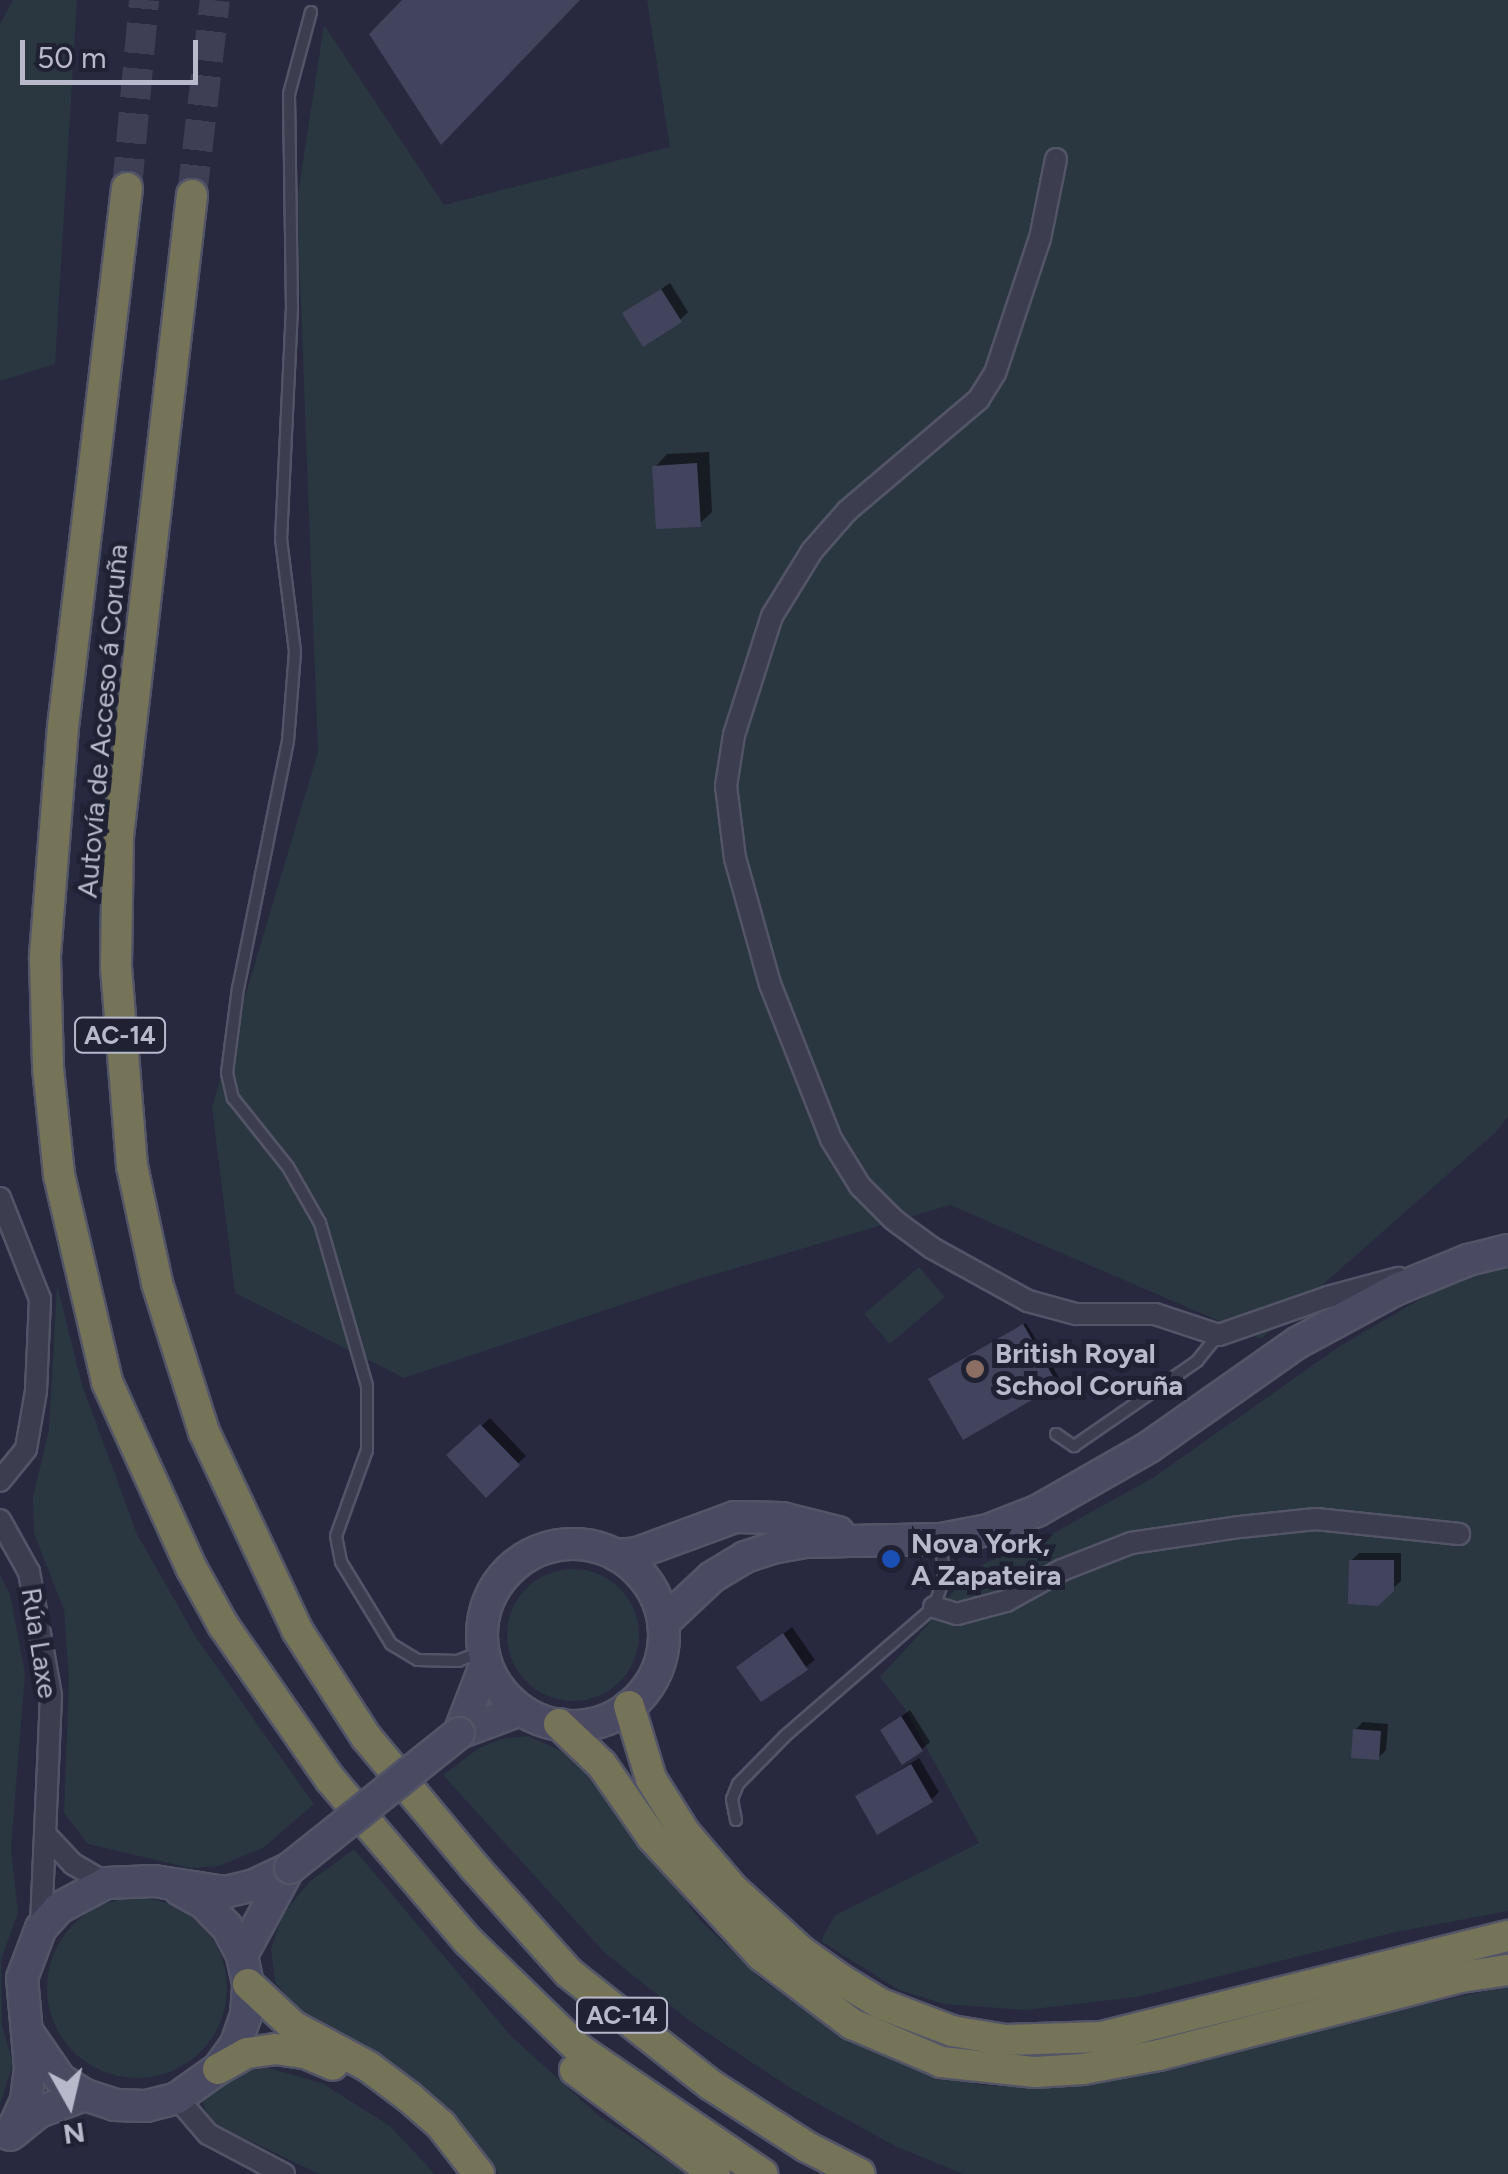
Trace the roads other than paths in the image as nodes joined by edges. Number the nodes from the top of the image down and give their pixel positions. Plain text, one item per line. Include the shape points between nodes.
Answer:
1 (311, 12) dead end
2 (1056, 158) dead end
3 (128, 188) tunnel mouth
4 (192, 195) tunnel mouth
5 (0, 1198) edge
6 (1508, 1250) edge
7 (1468, 1260) junction
8 (1219, 1334) junction
9 (1056, 1434) dead end
10 (0, 1482) edge
11 (0, 1520) edge
12 (1459, 1534) dead end
13 (941, 1539) junction
14 (864, 1541) junction
15 (616, 1555) junction
16 (934, 1607) junction
17 (663, 1623) junction
18 (485, 1657) junction
19 (629, 1706) junction
20 (520, 1710) junction
21 (559, 1724) junction
22 (459, 1733) junction
23 (736, 1820) dead end
24 (45, 1834) junction
25 (290, 1868) junction
26 (106, 1884) junction
27 (177, 1888) junction
28 (41, 1928) junction
29 (1508, 1936) edge
30 (468, 1941) junction
31 (244, 1970) junction
32 (1508, 1970) edge
33 (27, 2031) junction
34 (218, 2070) junction
35 (85, 2095) junction
36 (177, 2098) junction
37 (5, 2141) edge
38 (284, 2174) edge
39 (458, 2174) edge
40 (478, 2174) edge
41 (715, 2174) edge
42 (762, 2174) edge
43 (860, 2174) edge

1 - 18 lane via 290,94 292,307 281,539 295,652 288,741 227,1073 233,1098 288,1167 320,1224 367,1386 367,1450 336,1536 342,1562 391,1644 418,1660
2 - 8 street via 1040,238 996,373 979,400 847,510 772,616 734,735 726,786 735,858 770,984 831,1139 883,1209 932,1248 1028,1301 1076,1314 1154,1314
3 - 30 highway, Autovía de Acceso á Coruña / AC-14 via 63,727 49,902 48,1068 58,1175 107,1382 192,1569 330,1779
4 - 43 highway, Autovía de Acceso á Coruña / AC-14 via 118,836 116,967 132,1166 157,1283 204,1432 298,1630 366,1737 474,1868 568,1973 711,2085
5 - 10 street via 40,1299 26,1449
6 - 7 main road
7 - 8 street via 1328,1296
7 - 13 main road via 1297,1343 1084,1486 988,1530
8 - 9 lane via 1197,1361 1074,1446
11 - 24 street, Rúa Laxe via 29,1572 44,1635 52,1696
12 - 16 street via 1316,1519 1240,1526 1131,1543 1006,1601 957,1614
13 - 14 main road
13 - 16 lane via 944,1578
14 - 15 main road via 782,1518 735,1517
14 - 17 main road via 805,1542 745,1557 712,1576
15 - 17 main road via 655,1595
15 - 18 main road via 567,1544 519,1561 488,1600
16 - 23 lane via 738,1784 732,1799
17 - 19 main road via 658,1669
18 - 20 main road via 494,1681
18 - 22 main road
19 - 21 main road via 608,1719
19 - 29 highway via 651,1779 733,1889 840,1979 881,2004 952,2031 1005,2040 1102,2036
20 - 21 main road
20 - 22 main road
21 - 32 highway via 602,1765 652,1837 762,1956 852,2024 941,2062 1083,2070
22 - 25 main road, bridge
24 - 26 street via 73,1864
24 - 28 street, Rúa Laxe
25 - 27 main road via 225,1892
25 - 31 main road
26 - 27 main road via 142,1880
26 - 28 main road via 70,1900
27 - 31 main road via 227,1927
28 - 33 main road via 22,1978
30 - 41 highway via 495,1986 576,2072
30 - 42 highway, Autovía de Acceso á Coruña / AC-14 via 578,2048
31 - 34 main road via 246,2015
31 - 40 highway via 293,2026 368,2066 409,2098
33 - 35 main road via 60,2079
33 - 37 main road via 26,2100
34 - 36 main road
34 - 39 highway via 248,2052 305,2053 370,2088
35 - 36 main road via 146,2106
35 - 37 main road via 39,2112
36 - 38 street via 208,2134

